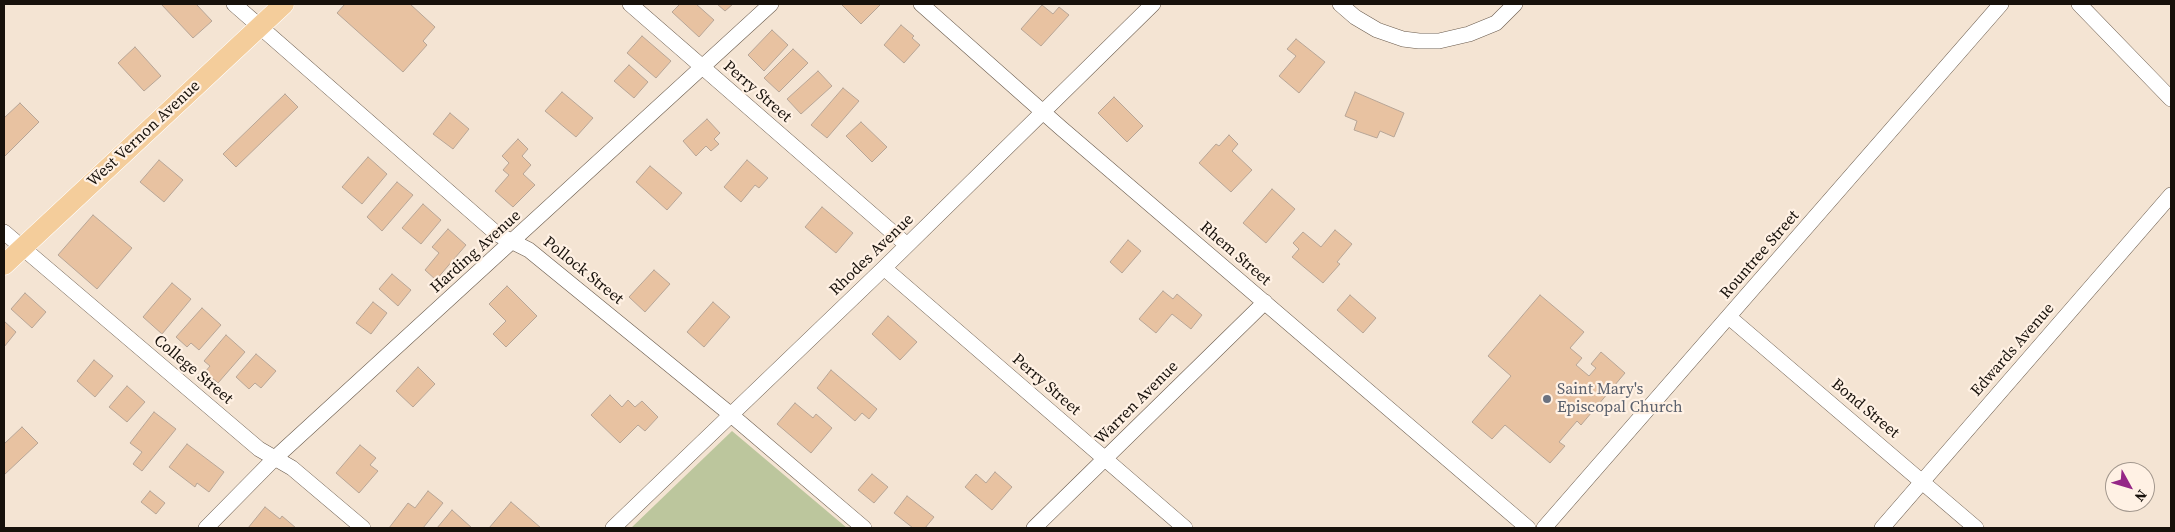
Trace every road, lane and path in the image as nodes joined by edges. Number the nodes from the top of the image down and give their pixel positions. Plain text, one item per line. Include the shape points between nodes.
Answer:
1 (234, 4) edge
2 (284, 4) edge
3 (630, 4) edge
4 (772, 4) edge
5 (921, 4) edge
6 (1153, 4) edge
7 (1340, 4) edge
8 (1516, 4) edge
9 (2001, 4) edge
10 (2079, 4) edge
11 (260, 26) junction
12 (702, 68) junction
13 (2171, 99) edge
14 (1042, 111) junction
15 (2171, 195) edge
16 (4, 232) edge
17 (513, 242) junction
18 (907, 245) junction
19 (22, 248) junction
20 (4, 265) edge
21 (884, 268) junction
22 (1265, 302) junction
23 (1729, 317) junction
24 (730, 414) junction
25 (275, 458) junction
26 (1106, 459) junction
27 (1922, 482) junction
28 (206, 528) edge
29 (363, 528) edge
30 (613, 528) edge
31 (864, 528) edge
32 (1034, 528) edge
33 (1185, 528) edge
34 (1528, 528) edge
35 (1544, 528) edge
36 (1882, 528) edge
37 (1976, 528) edge

1 - 11 street, Pollock Street
2 - 11 main road, West Vernon Avenue
3 - 12 street, Perry Street
4 - 12 street, Harding Avenue
5 - 14 street, Rhem Street
6 - 14 street, Rhodes Avenue
7 - 8 street via 1377,30 1419,41 1439,41 1468,34 1496,23
9 - 23 street, Rountree Street
10 - 13 street
11 - 17 street, Pollock Street via 496,234
11 - 19 main road, West Vernon Avenue
12 - 17 street, Harding Avenue
12 - 18 street, Perry Street
14 - 18 street, Rhodes Avenue
14 - 22 street, Rhem Street
15 - 27 street, Edwards Avenue
16 - 19 street, College Street
17 - 24 street, Pollock Street via 530,250
17 - 25 street, Harding Avenue
18 - 21 street, Rhodes Avenue
19 - 20 main road, West Vernon Avenue
19 - 25 street, College Street via 259,449
21 - 24 street, Rhodes Avenue
21 - 26 street, Perry Street
22 - 26 street, Warren Avenue
22 - 34 street, Rhem Street
23 - 27 street, Bond Street
23 - 35 street, Rountree Street
24 - 30 street, Rhodes Avenue
24 - 31 street, Pollock Street
25 - 28 street, Harding Avenue
25 - 29 street, College Street via 292,468
26 - 32 street, Warren Avenue
26 - 33 street, Perry Street
27 - 36 street, Edwards Avenue
27 - 37 street, Bond Street

